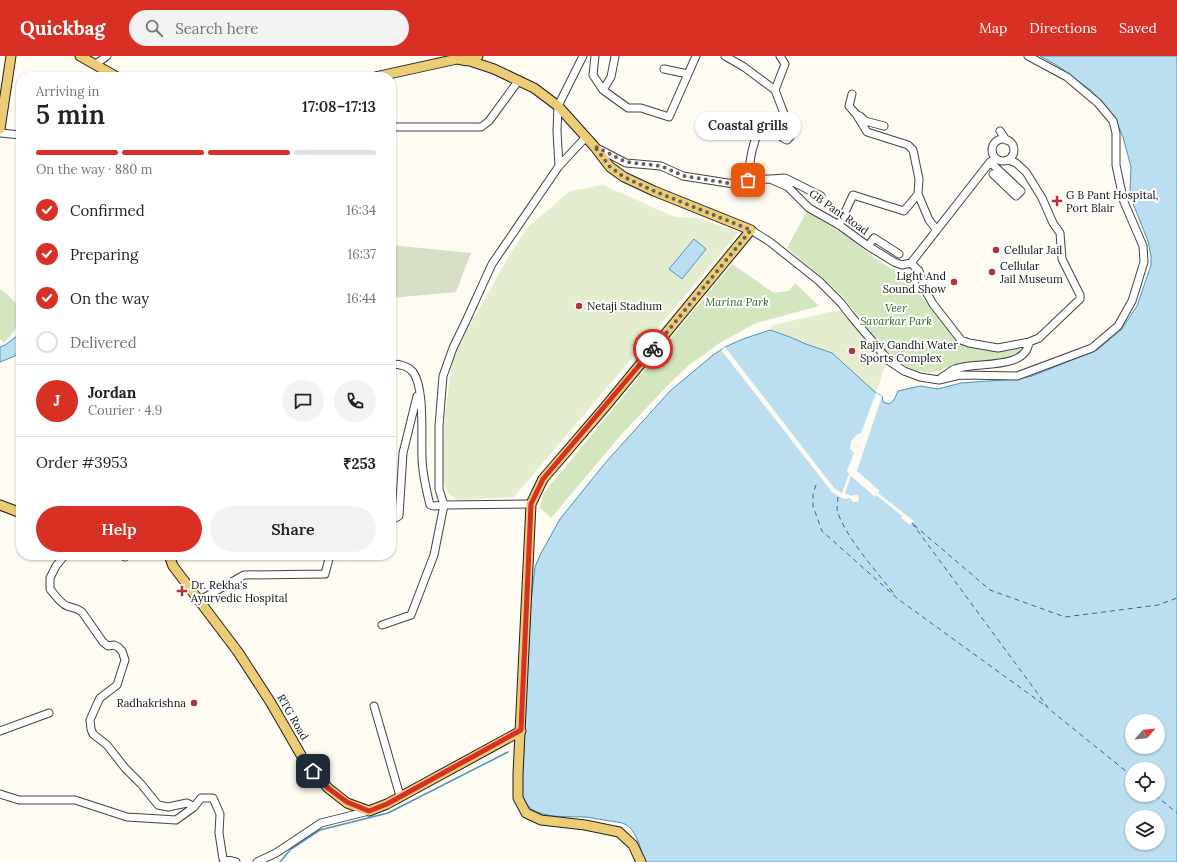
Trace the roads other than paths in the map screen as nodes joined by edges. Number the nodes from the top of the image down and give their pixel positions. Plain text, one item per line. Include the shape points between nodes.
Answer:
1 (11, 56) edge
2 (80, 56) edge
3 (107, 56) edge
4 (483, 56) edge
5 (583, 56) edge
6 (594, 56) edge
7 (615, 56) edge
8 (696, 56) edge
9 (725, 56) edge
10 (780, 56) edge
11 (1028, 56) edge
12 (466, 58) edge
13 (96, 64) junction
14 (494, 69) junction
15 (664, 69) dead end
16 (110, 72) edge
17 (396, 73) edge
18 (688, 74) junction
19 (519, 80) junction
20 (603, 90) junction
21 (775, 90) junction
22 (852, 94) dead end
23 (558, 106) junction
24 (856, 114) junction
25 (396, 126) edge
26 (884, 126) dead end
27 (0, 129) edge
28 (1000, 131) dead end
29 (0, 133) edge
30 (16, 135) edge
31 (586, 137) junction
32 (1006, 140) junction
33 (594, 146) junction
34 (1008, 160) junction
35 (993, 161) junction
36 (558, 166) junction
37 (993, 174) dead end
38 (770, 179) junction
39 (748, 180) junction
40 (918, 194) junction
41 (821, 196) dead end
42 (839, 225) junction
43 (936, 229) junction
44 (751, 230) junction
45 (868, 246) junction
46 (899, 254) dead end
47 (911, 263) junction
48 (1029, 342) junction
49 (396, 365) edge
50 (939, 380) junction
51 (419, 388) junction
52 (531, 504) junction
53 (0, 505) edge
54 (444, 505) junction
55 (16, 511) edge
56 (396, 518) edge
57 (61, 560) edge
58 (171, 560) edge
59 (329, 560) edge
60 (200, 600) junction
61 (382, 625) dead end
62 (374, 706) dead end
63 (49, 713) dead end
64 (521, 730) junction
65 (0, 731) edge
66 (0, 794) edge
67 (400, 796) junction
68 (194, 807) junction
69 (369, 811) junction
70 (236, 862) edge
71 (257, 862) edge
72 (641, 862) edge

1 - 27 main road
2 - 13 main road
3 - 13 street
4 - 14 main road
5 - 23 street
6 - 20 street via 593,75
7 - 20 street via 611,77
8 - 18 street
9 - 21 street
10 - 21 street via 785,64
11 - 50 street via 1067,77 1098,103 1113,121 1120,184 1124,202 1143,246 1144,262 1132,302 1118,326 1092,348 1017,376 960,375
12 - 14 main road
12 - 17 main road
13 - 16 main road
14 - 19 main road
15 - 18 street
18 - 20 street via 669,117 642,108 628,108
19 - 23 main road
19 - 25 street via 489,121 481,127
21 - 39 street via 791,132 790,138 783,138 770,120 763,122 751,152
22 - 24 street via 849,106
23 - 31 main road
23 - 36 street
24 - 26 street via 865,121
24 - 40 street via 867,132 908,145 913,150 919,179
28 - 32 street
29 - 30 street
31 - 33 main road
31 - 36 street
32 - 34 street via 1013,147 1013,154
32 - 35 street via 998,140 993,146
33 - 39 street, GB Pant Road via 626,162 661,166 684,176 734,184
33 - 44 main road via 610,167 624,177
34 - 35 street
34 - 48 street via 1026,172 1042,198 1060,233 1062,259 1080,295 1080,299 1039,338
35 - 37 street via 1021,191 1016,196
35 - 43 street
36 - 54 street via 492,264 453,348 443,376 439,426 439,489
38 - 39 street, GB Pant Road
38 - 41 street via 785,178
38 - 42 street, GB Pant Road via 788,187 809,208
40 - 42 street via 904,211 853,195
40 - 43 street via 929,220
42 - 45 street, GB Pant Road
43 - 47 street
44 - 50 street via 820,281 889,361 904,371
44 - 52 main road via 543,479
45 - 46 street via 874,238
45 - 47 street, GB Pant Road via 894,262 902,265
47 - 48 street via 919,272 925,290 961,340 998,348
48 - 50 street via 1023,354 1012,361 955,369
49 - 51 street via 405,366 412,371
51 - 54 street via 426,492 430,505
51 - 56 street via 403,453 399,516
52 - 54 street
52 - 64 main road
53 - 55 main road
54 - 61 street via 434,555 411,615
57 - 68 street via 50,578 50,589 68,607 77,608 82,612 103,642 122,650 125,660 117,685 100,698 92,715 90,726 93,734 107,745 158,805 168,807 187,803
58 - 60 main road, RTG Road
59 - 60 street via 325,574 244,575
60 - 69 main road, RTG Road via 271,703 305,762 328,788 347,802
62 - 67 street
63 - 65 street
64 - 67 main road
64 - 72 main road via 518,798 526,813 541,820 619,832 633,845
66 - 68 street via 18,800 75,800 127,817 176,820
67 - 69 main road
68 - 70 street via 201,798 213,798 220,814 219,833 223,858
69 - 71 street via 321,823 276,854

